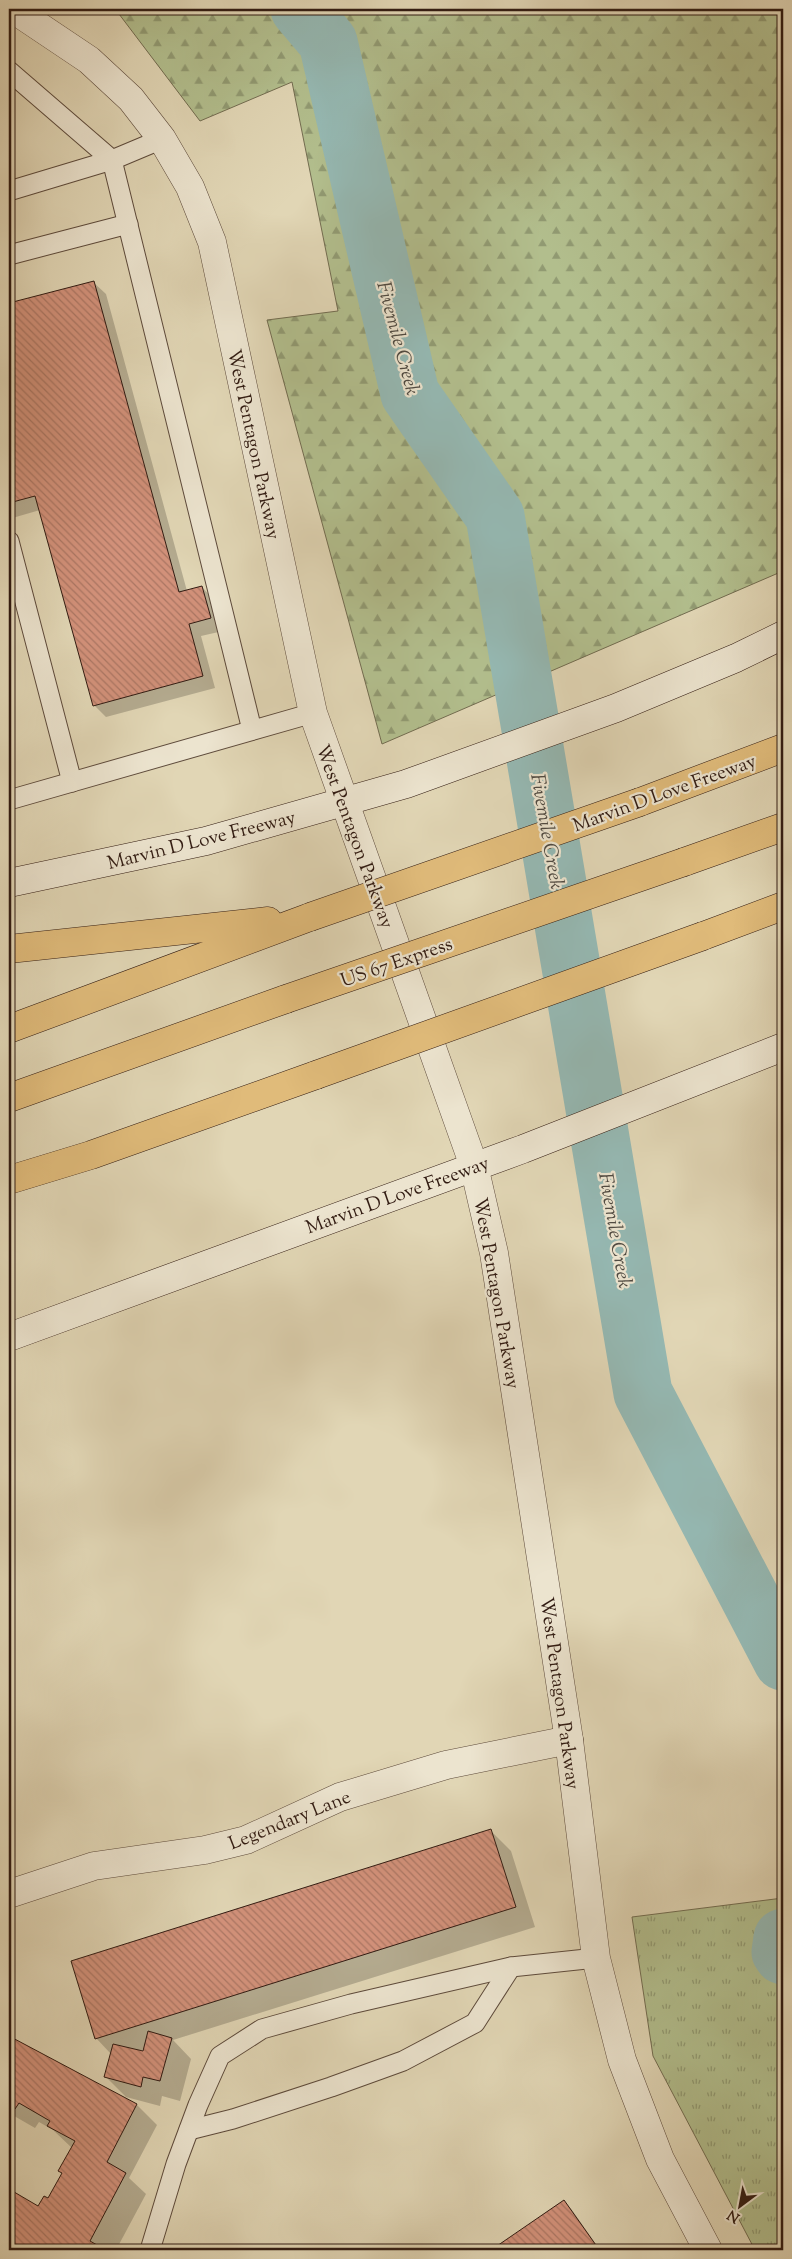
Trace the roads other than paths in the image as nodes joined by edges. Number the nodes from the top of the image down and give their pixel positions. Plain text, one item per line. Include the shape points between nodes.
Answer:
1 (13, 9) edge
2 (9, 71) edge
3 (162, 139) junction
4 (112, 160) junction
5 (9, 191) edge
6 (128, 224) junction
7 (9, 255) edge
8 (9, 541) edge
9 (783, 635) edge
10 (313, 713) junction
11 (252, 730) junction
12 (783, 748) edge
13 (72, 782) junction
14 (9, 800) edge
15 (344, 803) junction
16 (783, 827) edge
17 (9, 883) edge
18 (783, 906) edge
19 (310, 917) junction
20 (9, 949) edge
21 (9, 1029) edge
22 (783, 1047) edge
23 (9, 1098) edge
24 (474, 1166) junction
25 (9, 1180) edge
26 (9, 1337) edge
27 (569, 1740) junction
28 (9, 1894) edge
29 (596, 1958) junction
30 (511, 1967) junction
31 (189, 2130) junction
32 (150, 2250) edge
33 (708, 2250) edge

1 - 3 street, West Pentagon Parkway via 88,60 131,99
2 - 4 lane
3 - 4 lane
3 - 10 street, West Pentagon Parkway via 190,187 212,242
4 - 5 lane
4 - 6 lane
6 - 7 lane
6 - 11 lane
8 - 13 lane
9 - 15 street, Marvin D Love Freeway via 616,708 406,784
10 - 11 lane
10 - 15 street, West Pentagon Parkway
11 - 13 lane
12 - 19 highway, Marvin D Love Freeway, bridge via 640,802
13 - 14 lane
15 - 17 street, Marvin D Love Freeway via 206,841
15 - 24 street, West Pentagon Parkway
16 - 23 highway, US 67 Express, bridge
18 - 25 highway, bridge via 91,1155
19 - 20 highway
19 - 21 highway, Marvin D Love Freeway
22 - 24 street, Marvin D Love Freeway
24 - 26 street, Marvin D Love Freeway
24 - 27 street, West Pentagon Parkway via 494,1252
27 - 28 street, Legendary Lane via 446,1765 349,1795 246,1840 205,1850 94,1866
27 - 29 street, West Pentagon Parkway
29 - 30 lane
29 - 33 street, West Pentagon Parkway via 622,2060 660,2159
30 - 31 lane via 475,2023 403,2061 233,2119
30 - 31 lane via 350,2004 262,2029 220,2056
31 - 32 lane

